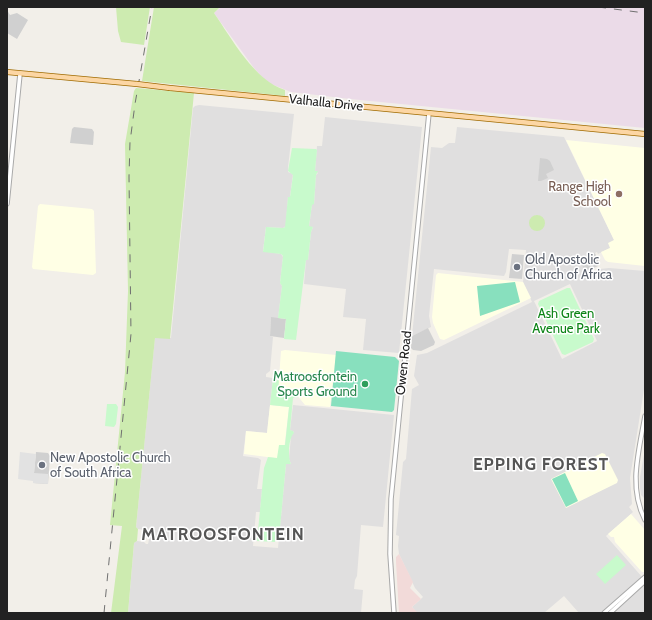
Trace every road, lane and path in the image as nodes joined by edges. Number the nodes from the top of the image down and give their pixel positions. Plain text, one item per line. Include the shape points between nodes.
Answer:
1 (7, 72) edge
2 (20, 74) junction
3 (429, 113) junction
4 (645, 134) edge
5 (7, 204) edge
6 (645, 416) edge
7 (645, 520) edge
8 (645, 577) edge
9 (645, 582) edge
10 (394, 613) edge
11 (604, 613) edge
12 (610, 613) edge

1 - 2 main road, Valhalla Drive
2 - 3 main road, Valhalla Drive, bridge
2 - 5 street
3 - 4 main road, Valhalla Drive
3 - 10 street, Owen Road via 391,499 390,554
6 - 7 street via 636,480 638,503
8 - 11 street
9 - 12 street

